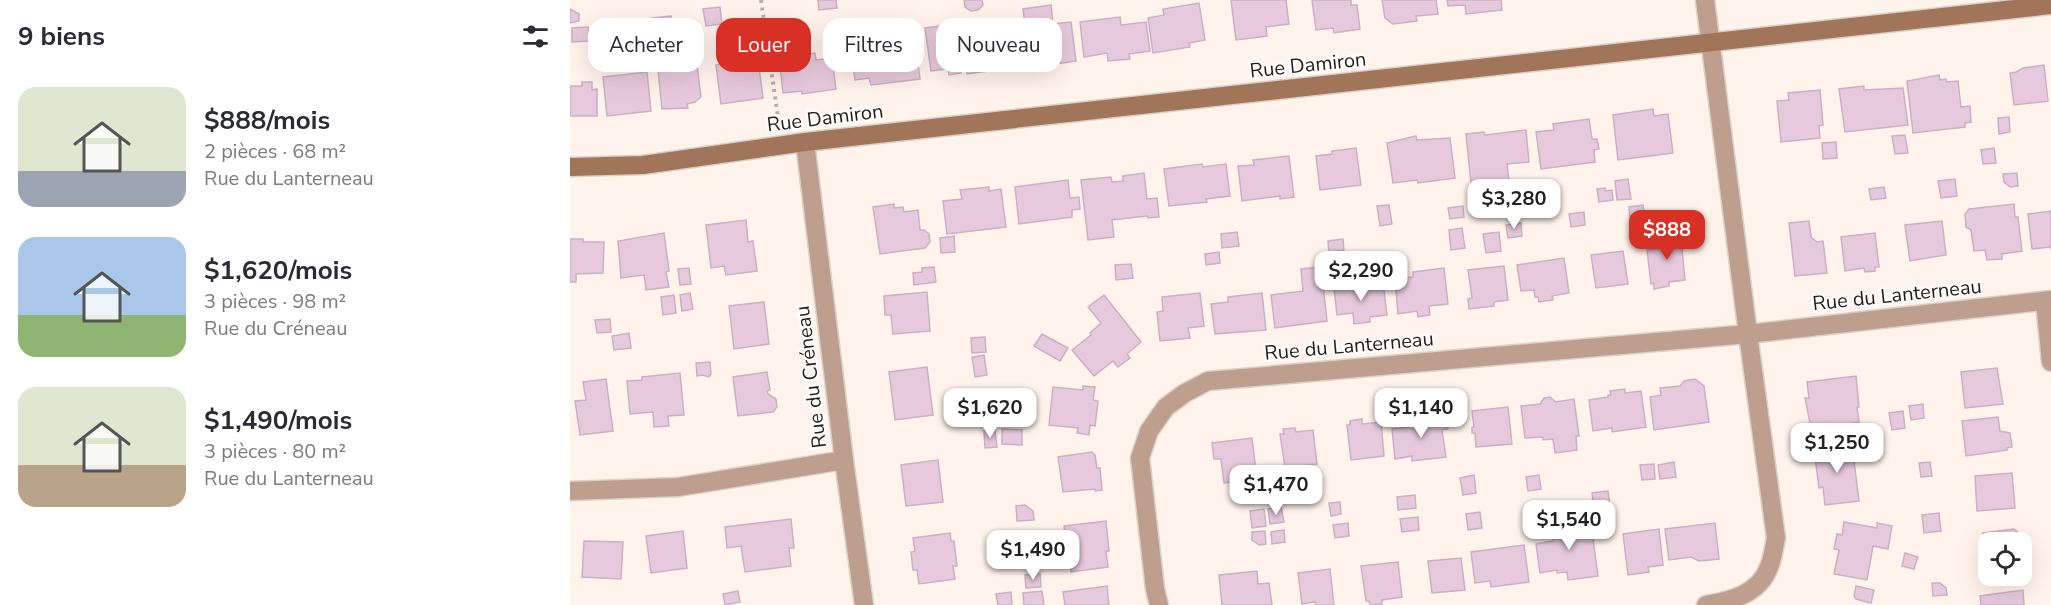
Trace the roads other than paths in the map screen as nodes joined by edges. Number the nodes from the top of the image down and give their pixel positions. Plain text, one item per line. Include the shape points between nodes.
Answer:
1 (1705, 0) edge
2 (2007, 5) edge
3 (2051, 5) edge
4 (1711, 44) junction
5 (805, 142) junction
6 (570, 167) edge
7 (2048, 300) edge
8 (1748, 334) junction
9 (2051, 362) edge
10 (844, 460) junction
11 (570, 491) edge
12 (864, 605) edge
13 (1159, 605) edge
14 (1706, 605) edge

1 - 4 street
2 - 3 street, Rue Damiron
2 - 4 street, Rue Damiron
4 - 5 street, Rue Damiron
4 - 8 street
5 - 6 street, Rue Damiron via 643,165
5 - 10 street, Rue du Créneau
7 - 8 street, Rue du Lanterneau
7 - 9 street
8 - 13 street, Rue du Lanterneau via 1208,381 1166,407 1149,431 1140,458
8 - 14 street via 1776,538 1769,568 1754,589 1730,602
10 - 11 street via 678,488
10 - 12 street, Rue du Créneau

